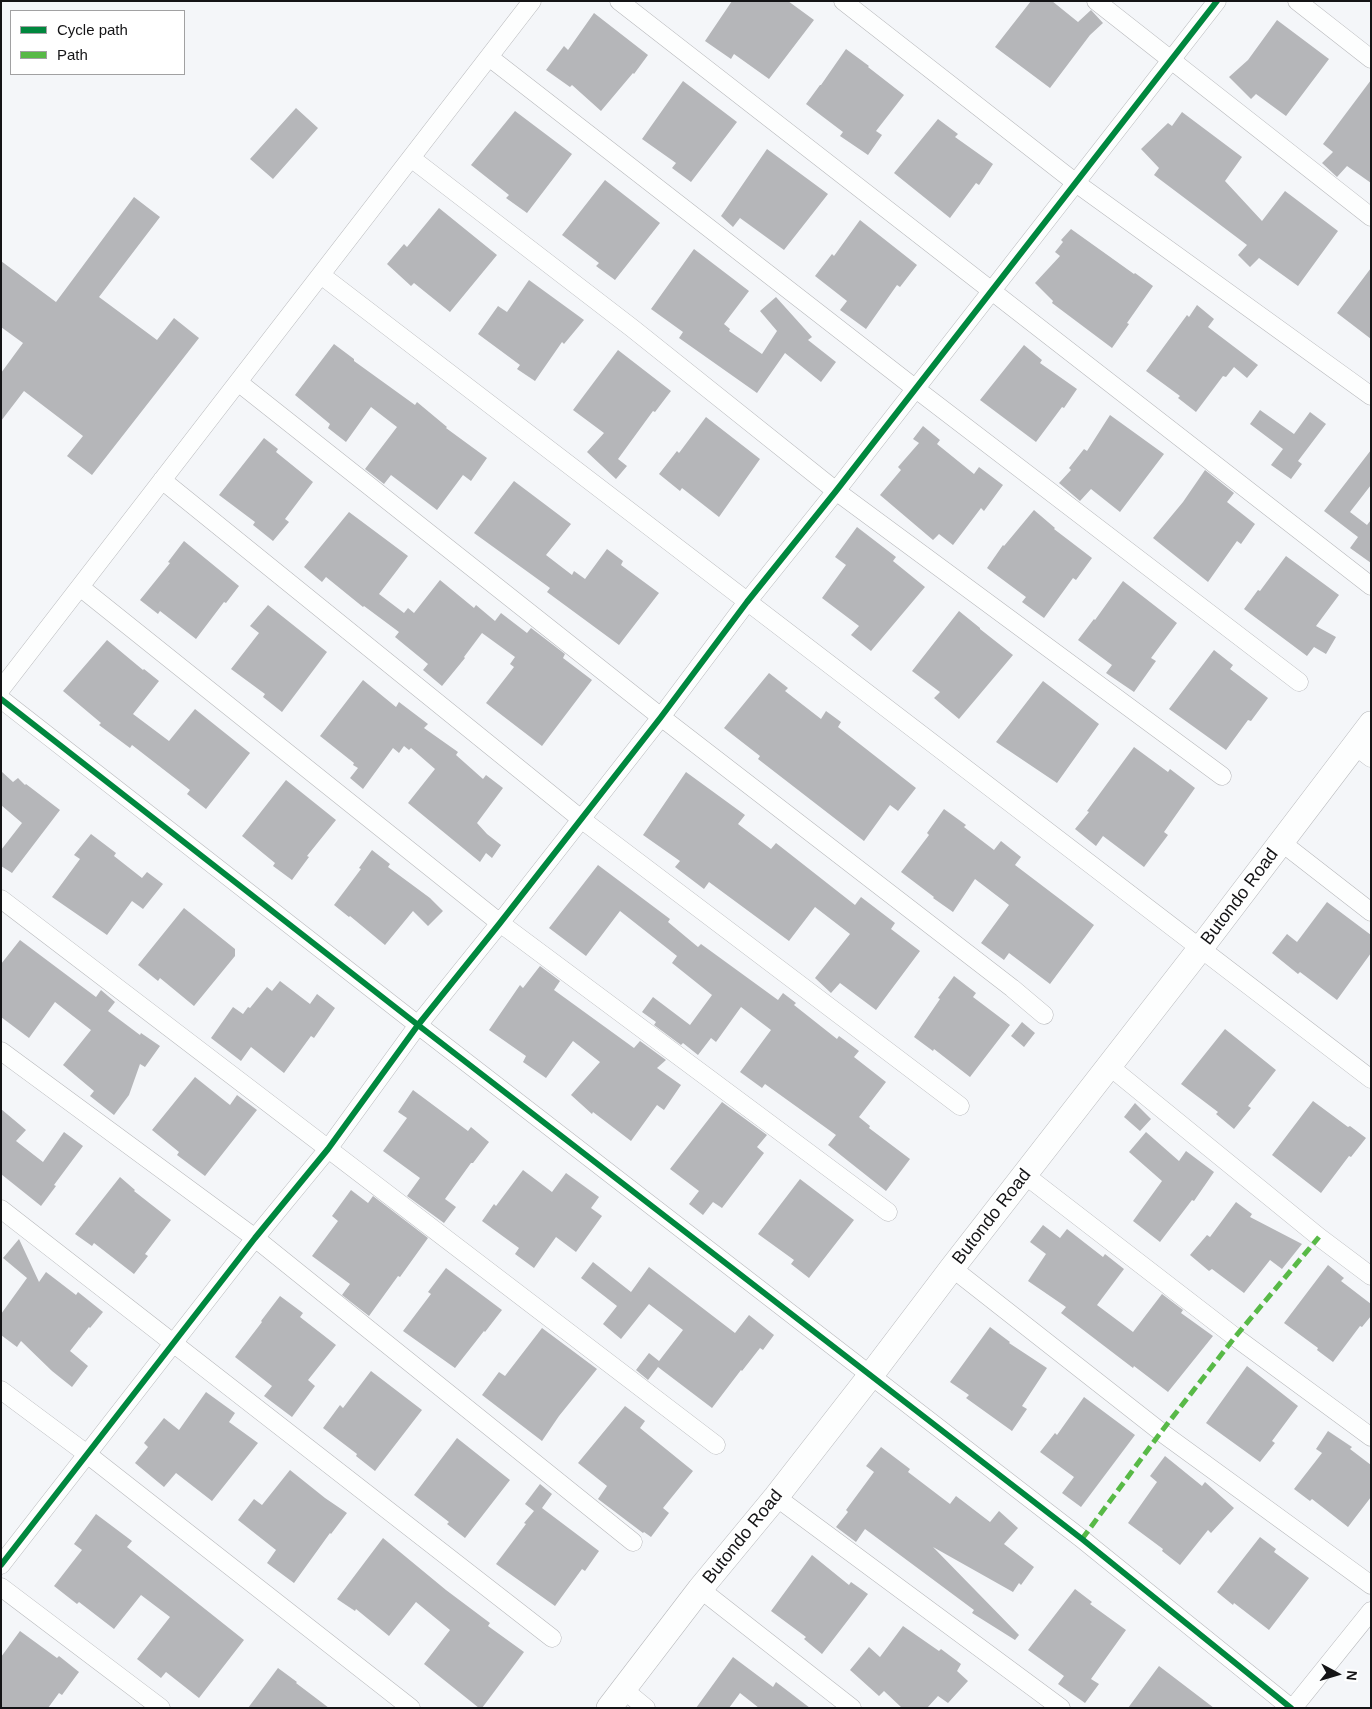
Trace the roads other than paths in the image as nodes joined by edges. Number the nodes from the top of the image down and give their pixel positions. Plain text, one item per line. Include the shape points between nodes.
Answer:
1 (532, 1) edge
2 (619, 1) edge
3 (843, 1) edge
4 (1096, 1) edge
5 (1217, 1) edge
6 (1297, 1) edge
7 (489, 57) junction
8 (1371, 59) edge
9 (1171, 60) junction
10 (411, 158) junction
11 (1076, 182) junction
12 (1371, 217) edge
13 (321, 275) junction
14 (992, 290) junction
15 (238, 382) junction
16 (916, 388) junction
17 (1371, 396) edge
18 (162, 480) junction
19 (836, 491) junction
20 (1371, 586) edge
21 (80, 587) junction
22 (747, 602) junction
23 (1299, 682) dead end
24 (1, 689) edge
25 (1, 699) edge
26 (661, 717) junction
27 (1371, 724) edge
28 (1363, 751) edge
29 (1222, 776) dead end
30 (581, 819) junction
31 (1282, 842) junction
32 (1, 900) edge
33 (1371, 912) edge
34 (500, 924) junction
35 (1200, 949) junction
36 (1044, 1015) dead end
37 (418, 1025) junction
38 (1, 1051) edge
39 (1109, 1066) junction
40 (1371, 1079) edge
41 (960, 1106) dead end
42 (328, 1149) junction
43 (1025, 1175) junction
44 (1, 1209) edge
45 (888, 1212) dead end
46 (255, 1238) junction
47 (952, 1268) junction
48 (1371, 1276) edge
49 (174, 1343) junction
50 (871, 1375) junction
51 (1, 1390) edge
52 (1371, 1437) edge
53 (716, 1445) dead end
54 (87, 1454) junction
55 (776, 1497) junction
56 (633, 1542) dead end
57 (1, 1565) edge
58 (1371, 1585) edge
59 (1, 1587) edge
60 (700, 1589) junction
61 (1371, 1611) edge
62 (552, 1638) dead end
63 (616, 1699) edge
64 (161, 1708) edge
65 (411, 1708) edge
66 (646, 1708) edge
67 (852, 1708) edge
68 (1061, 1708) edge
69 (1292, 1708) edge

1 - 7 street
2 - 14 street
3 - 11 street
4 - 9 street
5 - 9 street
6 - 8 street
7 - 10 street
7 - 16 street
9 - 11 street
9 - 12 street
10 - 13 street
10 - 19 street
11 - 14 street
11 - 17 street
13 - 15 street
13 - 22 street
14 - 16 street
14 - 20 street
15 - 18 street
15 - 26 street
16 - 19 street
16 - 23 street
18 - 21 street
18 - 30 street
19 - 22 street
19 - 29 street
21 - 24 street
21 - 34 street
22 - 26 street
22 - 35 street
25 - 37 street
26 - 30 street
26 - 36 street
27 - 28 street, Butondo Road
28 - 31 street, Butondo Road
30 - 34 street
30 - 41 street
31 - 33 street
31 - 35 street, Butondo Road
32 - 42 street
34 - 37 street
34 - 45 street
35 - 39 street, Butondo Road
35 - 40 street
37 - 42 street
37 - 50 street
38 - 46 street
39 - 43 street, Butondo Road
39 - 48 street
42 - 46 street
42 - 53 street
43 - 47 street, Butondo Road
43 - 52 street
44 - 49 street
46 - 49 street
46 - 56 street
47 - 50 street, Butondo Road
47 - 58 street via 1161,1432
49 - 54 street
49 - 62 street
50 - 55 street, Butondo Road
50 - 69 street via 1082,1538
51 - 54 street
54 - 57 street
54 - 65 street
55 - 60 street, Butondo Road
55 - 68 street
59 - 64 street
60 - 63 street, Butondo Road
60 - 67 street
61 - 69 street
63 - 66 street

